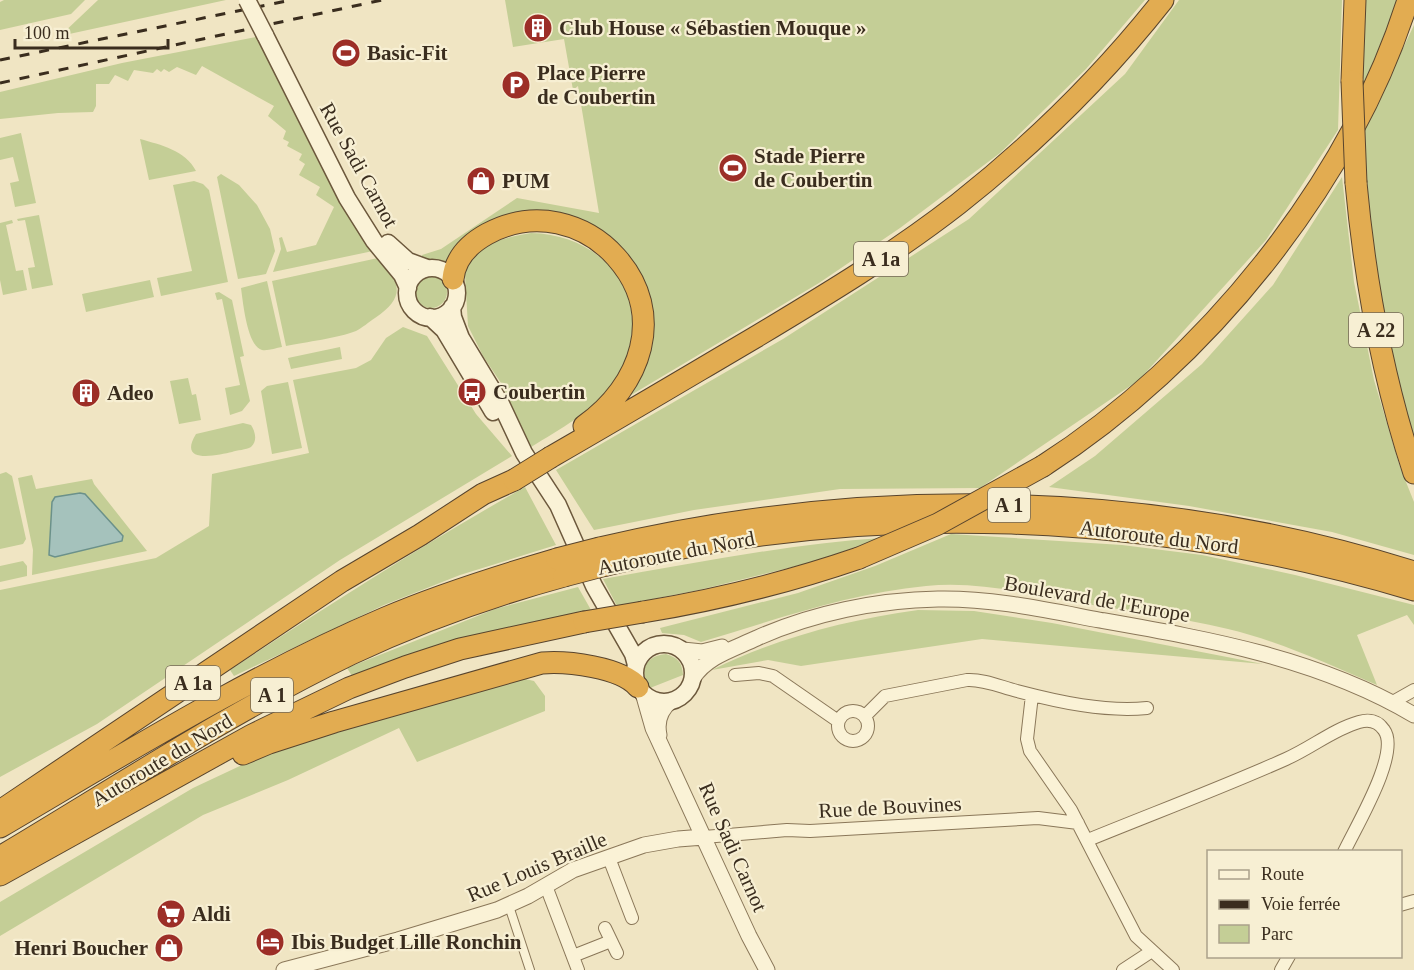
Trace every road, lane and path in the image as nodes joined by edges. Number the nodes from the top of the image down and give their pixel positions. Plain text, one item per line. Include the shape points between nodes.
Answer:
1 (247, 0) edge
2 (1163, 0) edge
3 (1354, 0) edge
4 (1408, 0) edge
5 (294, 92) junction
6 (427, 268) junction
7 (453, 279) junction
8 (408, 288) junction
9 (452, 307) junction
10 (430, 317) junction
11 (524, 453) junction
12 (549, 454) junction
13 (1414, 473) edge
14 (603, 557) junction
15 (561, 567) junction
16 (1414, 572) edge
17 (1414, 590) edge
18 (614, 621) junction
19 (762, 636) junction
20 (657, 644) junction
21 (683, 650) junction
22 (636, 665) junction
23 (735, 675) dead end
24 (693, 678) junction
25 (641, 690) junction
26 (1414, 690) edge
27 (1032, 695) junction
28 (671, 701) junction
29 (1391, 703) junction
30 (1147, 708) dead end
31 (1414, 715) edge
32 (864, 716) junction
33 (838, 721) junction
34 (661, 740) junction
35 (0, 811) edge
36 (1078, 823) junction
37 (0, 827) edge
38 (77, 832) junction
39 (704, 837) junction
40 (1088, 840) junction
41 (1345, 850) edge
42 (0, 857) edge
43 (609, 858) junction
44 (0, 875) edge
45 (546, 886) junction
46 (509, 906) junction
47 (632, 918) dead end
48 (605, 928) dead end
49 (611, 941) junction
50 (1152, 951) junction
51 (617, 954) dead end
52 (573, 956) junction
53 (284, 970) edge
54 (530, 970) edge
55 (578, 970) edge
56 (767, 970) edge
57 (1123, 970) edge
58 (1173, 970) edge

1 - 5 main road, Rue Sadi Carnot, bridge
2 - 12 highway, A 1a via 1129,42 1043,131 942,216 816,301
3 - 13 highway, A 22, bridge via 1356,183 1366,269 1378,338
4 - 38 highway, bridge via 1378,75 1347,137 1275,249 1170,367 1093,432 1043,466 946,520 859,558 809,574 750,590 460,650 349,688 252,735
5 - 6 main road, Rue Sadi Carnot via 388,243 408,261
5 - 8 main road, Rue Sadi Carnot via 347,198
6 - 7 main road via 441,270
6 - 8 main road via 414,275
7 - 9 main road via 457,291
7 - 12 highway via 459,259 480,238 508,225 540,221 569,226 598,240 633,281 644,328 632,374 600,414
8 - 10 main road via 413,308
9 - 10 main road via 445,314
9 - 11 main road via 461,338 501,404
10 - 11 main road via 444,330 505,431
11 - 18 main road via 558,505
12 - 35 highway, A 1a, bridge via 342,581
14 - 15 highway, Autoroute du Nord / A 1, bridge
14 - 16 highway, Autoroute du Nord / A 1 via 691,529 791,515 929,505 1010,505 1110,511 1218,525 1288,538
14 - 17 highway, Autoroute du Nord / A 1 via 809,531 926,523 1011,523 1108,529 1225,544
15 - 37 highway, Autoroute du Nord / A 1 via 437,597 384,618 213,703
15 - 42 highway, Autoroute du Nord / A 1 via 506,593 348,655 240,713
18 - 20 main road via 634,637
18 - 22 main road
19 - 21 street, Boulevard de l'Europe via 702,652
19 - 24 street, Boulevard de l'Europe via 708,661
19 - 29 street, Boulevard de l'Europe via 809,619 866,606 927,599 991,601 1227,644 1280,658
20 - 21 main road
20 - 22 main road via 644,652
21 - 24 main road via 692,664
22 - 25 main road via 635,678
23 - 33 street via 773,676
24 - 28 main road via 684,694
25 - 28 main road via 656,700
25 - 34 street, Rue Sadi Carnot
25 - 38 highway via 616,672 559,663 533,665 268,743
26 - 29 street
27 - 30 street via 1112,710
27 - 32 street via 967,680 885,696
27 - 36 street via 1027,739 1030,751
28 - 34 street, Rue Sadi Carnot via 659,717
29 - 31 street, Boulevard de l'Europe
32 - 33 street via 848,711
32 - 33 street via 867,732 856,740 842,736
34 - 39 street, Rue Sadi Carnot
36 - 39 street, Rue de Bouvines via 1038,818
36 - 40 street
38 - 44 highway
39 - 43 street, Rue Louis Braille via 652,843
39 - 56 street, Rue Sadi Carnot
40 - 41 street via 1288,759 1359,722 1375,722 1386,732 1388,749 1382,771
40 - 50 street via 1133,930
43 - 45 street, Rue Louis Braille via 573,870
43 - 47 street
45 - 46 street, Rue Louis Braille
45 - 52 street
46 - 53 street, Rue Louis Braille
46 - 54 street
48 - 49 street
49 - 51 street
49 - 52 street
50 - 57 street
50 - 58 street
52 - 55 street

